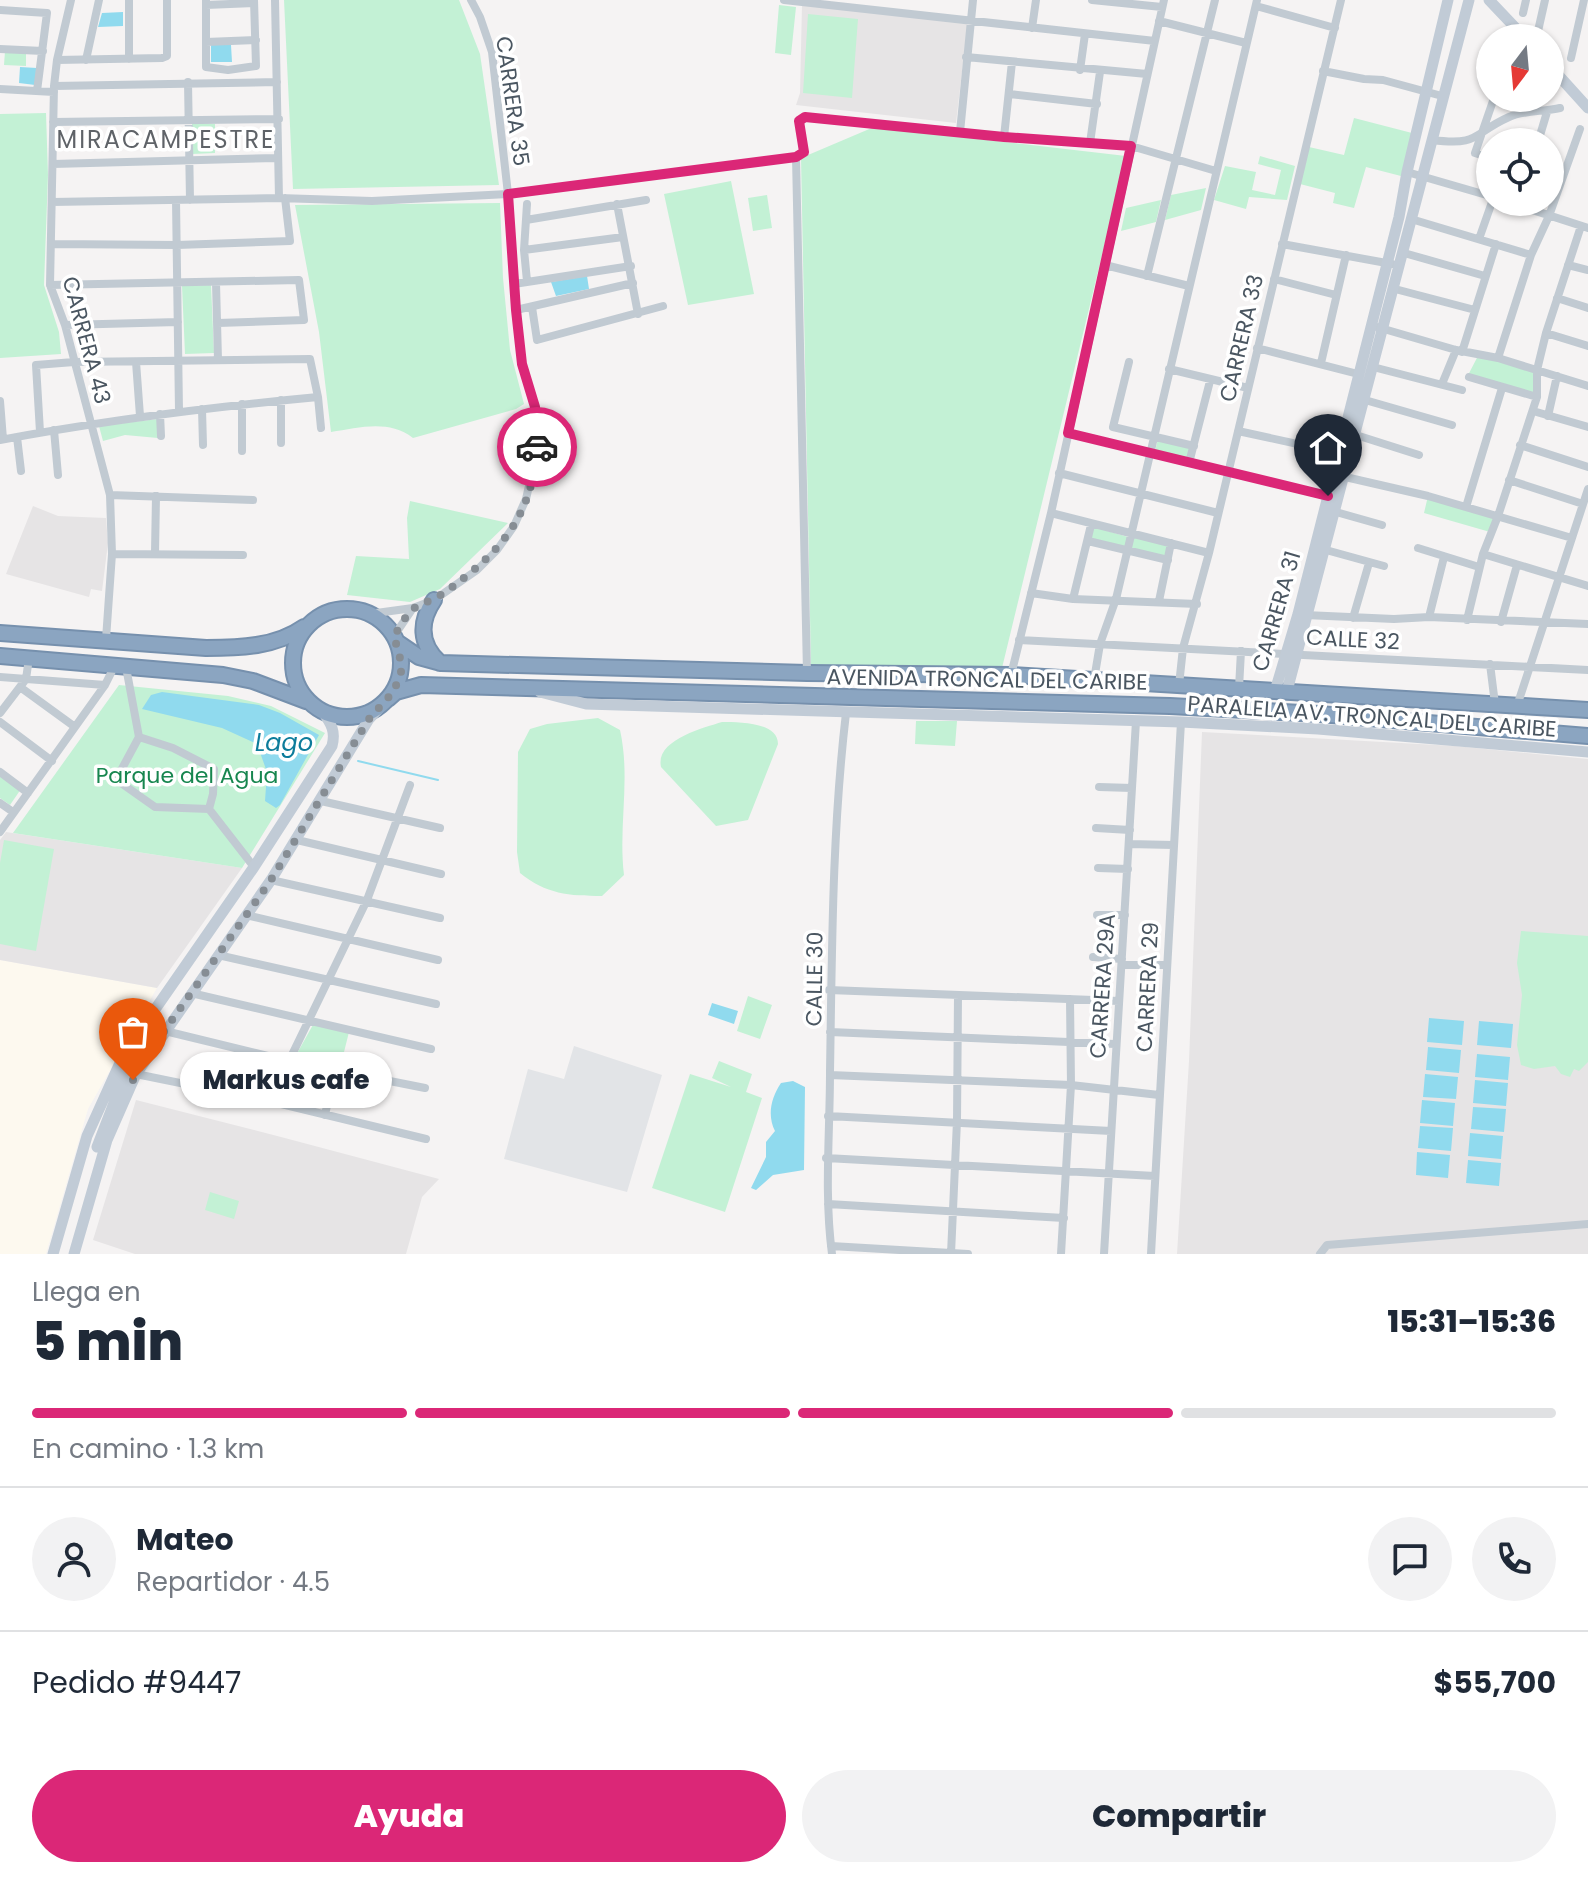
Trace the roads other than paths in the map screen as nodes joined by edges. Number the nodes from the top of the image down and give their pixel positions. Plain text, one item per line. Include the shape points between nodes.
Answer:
1 (71, 0) edge
2 (99, 0) edge
3 (129, 0) edge
4 (167, 0) edge
5 (275, 0) edge
6 (471, 0) edge
7 (784, 0) edge
8 (876, 0) edge
9 (973, 0) edge
10 (1036, 0) edge
11 (1092, 0) edge
12 (1215, 0) edge
13 (1341, 0) edge
14 (1448, 0) edge
15 (1469, 0) edge
16 (1489, 0) edge
17 (1526, 0) edge
18 (1545, 0) edge
19 (1584, 0) edge
20 (254, 1) edge
21 (206, 2) edge
22 (1163, 3) edge
23 (1256, 3) edge
24 (0, 10) edge
25 (875, 11) junction
26 (1523, 13) dead end
27 (971, 21) junction
28 (1159, 21) junction
29 (1507, 24) edge
30 (1540, 24) edge
31 (1032, 28) junction
32 (1335, 28) junction
33 (1207, 33) junction
34 (1085, 34) junction
35 (256, 40) junction
36 (1155, 41) junction
37 (206, 42) junction
38 (1246, 43) junction
39 (0, 49) edge
40 (43, 51) junction
41 (966, 57) junction
42 (1571, 58) dead end
43 (129, 59) junction
44 (57, 60) junction
45 (86, 60) junction
46 (1012, 62) junction
47 (228, 70) junction
48 (1080, 70) junction
49 (1323, 71) junction
50 (1100, 72) junction
51 (1147, 74) junction
52 (1564, 81) edge
53 (188, 82) junction
54 (229, 82) junction
55 (277, 82) junction
56 (54, 89) junction
57 (0, 90) edge
58 (37, 91) junction
59 (1426, 91) junction
60 (1010, 94) junction
61 (1442, 96) junction
62 (1097, 104) junction
63 (1588, 108) edge
64 (1547, 112) joint
65 (279, 119) junction
66 (188, 120) junction
67 (53, 122) junction
68 (1492, 128) edge
69 (1542, 128) edge
70 (1580, 129) dead end
71 (960, 132) junction
72 (1004, 137) junction
73 (1476, 137) edge
74 (1432, 140) junction
75 (1090, 143) junction
76 (1131, 146) junction
77 (796, 157) junction
78 (277, 158) junction
79 (1176, 159) junction
80 (188, 160) junction
81 (53, 164) junction
82 (1216, 171) junction
83 (1407, 172) junction
84 (1564, 174) edge
85 (1421, 177) junction
86 (1476, 192) edge
87 (508, 194) junction
88 (282, 198) junction
89 (176, 200) junction
90 (190, 200) junction
91 (646, 200) dead end
92 (52, 202) junction
93 (527, 204) dead end
94 (617, 204) junction
95 (1487, 216) edge
96 (1549, 216) joint
97 (1411, 219) junction
98 (526, 220) junction
99 (1586, 227) edge
100 (623, 237) junction
101 (1479, 239) junction
102 (51, 244) junction
103 (1282, 244) junction
104 (1496, 244) junction
105 (177, 245) junction
106 (524, 250) junction
107 (1404, 253) junction
108 (1346, 255) junction
109 (1531, 255) junction
110 (1386, 263) junction
111 (1105, 265) junction
112 (1568, 265) junction
113 (631, 266) junction
114 (1400, 266) junction
115 (1588, 270) edge
116 (1147, 276) junction
117 (1485, 276) junction
118 (1274, 279) junction
119 (527, 281) junction
120 (216, 283) junction
121 (633, 283) junction
122 (176, 284) junction
123 (514, 284) junction
124 (50, 285) junction
125 (1189, 286) junction
126 (1395, 289) junction
127 (1336, 295) junction
128 (1557, 298) junction
129 (663, 306) dead end
130 (532, 307) junction
131 (1588, 308) edge
132 (516, 310) junction
133 (1475, 310) junction
134 (638, 314) junction
135 (178, 322) junction
136 (218, 323) junction
137 (65, 325) junction
138 (1371, 326) junction
139 (1384, 329) junction
140 (1546, 333) junction
141 (1588, 346) edge
142 (1257, 348) junction
143 (1459, 351) junction
144 (1498, 358) junction
145 (218, 360) junction
146 (74, 362) junction
147 (136, 362) junction
148 (178, 362) junction
149 (1129, 362) dead end
150 (1321, 363) junction
151 (1373, 367) junction
152 (1169, 369) junction
153 (1537, 370) junction
154 (1358, 374) junction
155 (1557, 376) junction
156 (1469, 377) dead end
157 (1210, 381) junction
158 (1442, 384) junction
159 (1588, 386) edge
160 (1248, 388) junction
161 (1502, 388) junction
162 (1462, 390) dead end
163 (318, 397) junction
164 (1537, 397) junction
165 (281, 400) junction
166 (1365, 400) junction
167 (0, 401) edge
168 (242, 404) junction
169 (202, 409) junction
170 (179, 411) junction
171 (1533, 411) junction
172 (160, 414) junction
173 (140, 416) junction
174 (1548, 416) junction
175 (91, 423) junction
176 (1452, 425) dead end
177 (1588, 427) edge
178 (321, 428) dead end
179 (54, 430) junction
180 (1238, 431) junction
181 (40, 432) junction
182 (1068, 433) junction
183 (1356, 435) junction
184 (161, 436) dead end
185 (17, 437) junction
186 (1153, 437) junction
187 (1, 440) edge
188 (281, 443) dead end
189 (203, 445) dead end
190 (1520, 445) junction
191 (1194, 446) junction
192 (242, 451) dead end
193 (1150, 453) junction
194 (1339, 453) junction
195 (1419, 455) dead end
196 (1189, 463) junction
197 (1588, 467) edge
198 (21, 471) dead end
199 (1059, 473) junction
200 (1228, 473) junction
201 (58, 475) dead end
202 (1346, 475) junction
203 (1333, 478) junction
204 (1509, 480) junction
205 (1588, 489) edge
206 (1141, 494) junction
207 (110, 495) junction
208 (156, 496) junction
209 (1334, 498) junction
210 (253, 500) dead end
211 (1583, 504) junction
212 (1466, 507) junction
213 (1336, 512) junction
214 (1051, 513) junction
215 (1218, 513) junction
216 (1498, 516) junction
217 (1091, 525) junction
218 (1382, 525) dead end
219 (1131, 534) junction
220 (1572, 538) junction
221 (1088, 541) junction
222 (1171, 543) junction
223 (1418, 548) dead end
224 (1326, 550) junction
225 (1127, 551) junction
226 (155, 553) junction
227 (1209, 553) junction
228 (112, 554) junction
229 (1483, 554) junction
230 (243, 555) dead end
231 (1444, 557) junction
232 (1168, 560) junction
233 (1369, 563) junction
234 (1517, 565) junction
235 (1384, 566) dead end
236 (1479, 567) junction
237 (1558, 579) junction
238 (1588, 586) edge
239 (1031, 593) junction
240 (1073, 599) junction
241 (1116, 599) junction
242 (434, 600) junction
243 (1159, 601) junction
244 (1197, 604) junction
245 (413, 608) junction
246 (369, 614) junction
247 (1303, 615) junction
248 (1429, 617) junction
249 (1353, 618) junction
250 (314, 620) junction
251 (1467, 620) junction
252 (1501, 622) junction
253 (1544, 622) junction
254 (1588, 624) edge
255 (0, 633) edge
256 (106, 639) junction
257 (396, 639) junction
258 (1019, 640) junction
259 (1100, 644) junction
260 (1183, 648) junction
261 (1241, 651) junction
262 (1292, 654) junction
263 (0, 656) edge
264 (29, 658) junction
265 (441, 663) junction
266 (1490, 664) junction
267 (1529, 666) junction
268 (120, 667) junction
269 (1588, 670) edge
270 (807, 673) junction
271 (1011, 675) junction
272 (0, 677) edge
273 (26, 679) junction
274 (1094, 680) junction
275 (105, 685) junction
276 (1179, 685) junction
277 (20, 687) junction
278 (1239, 688) junction
279 (530, 689) junction
280 (1281, 691) junction
281 (310, 703) junction
282 (384, 703) junction
283 (1495, 704) junction
284 (1517, 706) junction
285 (1588, 710) edge
286 (323, 712) junction
287 (0, 713) edge
288 (846, 713) junction
289 (1136, 721) junction
290 (0, 722) edge
291 (1181, 722) junction
292 (75, 727) junction
293 (1588, 736) edge
294 (139, 737) junction
295 (1588, 752) edge
296 (52, 761) junction
297 (0, 772) edge
298 (410, 785) dead end
299 (1099, 787) dead end
300 (1132, 788) junction
301 (28, 793) junction
302 (321, 801) junction
303 (0, 803) edge
304 (209, 809) junction
305 (13, 812) junction
306 (398, 819) junction
307 (440, 828) dead end
308 (1096, 828) dead end
309 (1130, 830) junction
310 (0, 832) edge
311 (297, 840) junction
312 (1129, 844) junction
313 (1173, 845) junction
314 (383, 860) junction
315 (254, 867) junction
316 (1098, 868) dead end
317 (1128, 869) junction
318 (441, 874) dead end
319 (271, 880) junction
320 (367, 900) junction
321 (246, 915) junction
322 (1097, 915) dead end
323 (1125, 915) junction
324 (440, 918) dead end
325 (348, 941) junction
326 (218, 955) junction
327 (1093, 957) dead end
328 (438, 960) dead end
329 (1122, 962) junction
330 (1166, 965) junction
331 (329, 979) junction
332 (829, 990) junction
333 (191, 993) junction
334 (958, 996) junction
335 (1070, 999) junction
336 (1119, 1001) junction
337 (436, 1004) dead end
338 (311, 1020) junction
339 (165, 1031) junction
340 (830, 1032) junction
341 (957, 1037) junction
342 (1070, 1041) junction
343 (1115, 1044) junction
344 (431, 1049) dead end
345 (124, 1054) junction
346 (289, 1061) junction
347 (335, 1069) junction
348 (136, 1074) junction
349 (830, 1075) junction
350 (956, 1080) junction
351 (1071, 1085) junction
352 (425, 1088) dead end
353 (1113, 1089) junction
354 (1159, 1095) junction
355 (273, 1102) junction
356 (325, 1115) junction
357 (828, 1116) junction
358 (957, 1121) junction
359 (1068, 1128) junction
360 (1111, 1131) junction
361 (426, 1139) dead end
362 (826, 1158) junction
363 (954, 1166) junction
364 (1067, 1172) junction
365 (1108, 1174) junction
366 (97, 1175) junction
367 (1155, 1176) junction
368 (828, 1204) junction
369 (952, 1210) junction
370 (1064, 1218) junction
371 (1588, 1224) edge
372 (832, 1250) edge
373 (950, 1253) edge
374 (53, 1254) edge
375 (74, 1254) edge
376 (968, 1254) edge
377 (1061, 1254) edge
378 (1104, 1254) edge
379 (1151, 1254) edge
380 (1320, 1254) edge

1 - 44 street, CARRERA 43
2 - 45 street
3 - 43 street
4 - 43 street via 167,56
5 - 55 street
6 - 87 street, CARRERA 35 via 492,52
7 - 25 street
8 - 25 street
9 - 27 street
10 - 31 street
11 - 22 street
12 - 33 street
13 - 32 street, CARRERA 33
14 - 59 street, CARRERA 31
15 - 61 street, CARRERA 31
16 - 29 street
17 - 26 street
18 - 30 street
19 - 42 street
20 - 21 street
20 - 35 street
21 - 37 street
22 - 28 street
23 - 32 street
23 - 38 street
24 - 40 street via 47,13
25 - 27 street
27 - 31 street
27 - 41 street
28 - 33 street
28 - 36 street
31 - 34 street
32 - 49 street, CARRERA 33
33 - 38 street
33 - 79 street
34 - 36 street
34 - 48 street
35 - 37 street
35 - 47 street via 255,67
36 - 51 street
37 - 47 street via 206,67
38 - 82 street
39 - 40 street
40 - 58 street
41 - 46 street
41 - 71 street
43 - 45 street
44 - 45 street
44 - 56 street, CARRERA 43
46 - 48 street
46 - 60 street
47 - 54 street
48 - 50 street
49 - 59 street
49 - 103 street, CARRERA 33
50 - 51 street
50 - 62 street
51 - 76 street
52 - 63 street
53 - 54 street
53 - 56 street
53 - 66 street
54 - 55 street
55 - 65 street
56 - 58 street
56 - 67 street, CARRERA 43
57 - 58 street
59 - 61 street
59 - 83 street, CARRERA 31
60 - 62 street
60 - 72 street
61 - 74 street, CARRERA 31
62 - 75 street
64 - 68 street via 1510,116
64 - 69 street
65 - 66 street
65 - 78 street
66 - 67 street
66 - 80 street
67 - 81 street, CARRERA 43
70 - 84 street
71 - 72 street
71 - 77 street via 805,117 799,121 804,152
72 - 75 street
73 - 74 street via 1459,143
74 - 85 street, CARRERA 31
75 - 76 street
76 - 79 street
76 - 111 street
77 - 87 street
77 - 270 street
78 - 80 street
78 - 88 street
79 - 82 street
79 - 116 street
80 - 81 street
80 - 90 street
81 - 92 street, CARRERA 43
82 - 125 street
83 - 85 street
83 - 110 street, CARRERA 31
85 - 86 street
85 - 97 street, CARRERA 31
87 - 88 street via 372,201
87 - 123 street, CARRERA 35
88 - 90 street
88 - 105 street via 290,241
89 - 90 street
89 - 92 street
89 - 105 street
91 - 94 street
92 - 102 street, CARRERA 43
93 - 98 street
94 - 98 street
94 - 100 street
95 - 101 street
96 - 99 street
96 - 109 street
97 - 101 street
97 - 107 street, CARRERA 31
98 - 106 street
99 - 112 street
100 - 106 street
100 - 113 street
101 - 104 street
102 - 105 street
102 - 124 street, CARRERA 43
103 - 108 street
103 - 118 street, CARRERA 33
104 - 109 street
104 - 117 street
105 - 122 street
106 - 119 street
107 - 114 street, CARRERA 31
107 - 117 street
108 - 110 street
108 - 127 street
109 - 144 street
110 - 114 street
110 - 138 street, CARRERA 31
111 - 116 street
111 - 182 street
112 - 115 street
112 - 128 street
113 - 119 street
113 - 121 street
114 - 126 street, CARRERA 31
116 - 125 street
117 - 133 street
118 - 127 street
118 - 142 street, CARRERA 33
119 - 123 street
120 - 122 street
120 - 136 street
120 - 136 street via 299,280 304,320
121 - 130 street
121 - 134 street
122 - 124 street
122 - 135 street
123 - 132 street, CARRERA 35
124 - 137 street, CARRERA 43
125 - 152 street
126 - 133 street
126 - 139 street, CARRERA 31
127 - 150 street
128 - 131 street
128 - 140 street
129 - 134 street
130 - 132 street
130 - 134 street via 537,340
132 - 242 street, CARRERA 35 via 522,364 535,407 537,451 526,499 497,550
133 - 143 street
135 - 137 street
135 - 148 street
136 - 145 street
137 - 146 street, CARRERA 43
138 - 139 street
138 - 154 street, CARRERA 31
139 - 143 street
139 - 151 street, CARRERA 31
140 - 141 street
140 - 153 street
142 - 150 street
142 - 160 street, CARRERA 33
143 - 144 street
143 - 158 street
144 - 153 street
145 - 148 street
145 - 163 street via 310,359
146 - 147 street
146 - 175 street, CARRERA 43
146 - 181 street via 36,365
147 - 148 street
147 - 173 street
148 - 170 street
149 - 186 street via 1113,427
150 - 154 street
151 - 158 street
151 - 166 street, CARRERA 31
152 - 157 street
152 - 186 street
153 - 155 street
153 - 164 street
154 - 194 street, CARRERA 31
155 - 159 street
155 - 174 street
156 - 161 street
157 - 160 street
157 - 191 street
158 - 162 street
160 - 180 street, CARRERA 33
161 - 164 street
161 - 212 street
163 - 165 street
163 - 178 street
164 - 171 street
165 - 168 street
165 - 188 street
166 - 176 street
166 - 183 street, CARRERA 31
167 - 187 street
168 - 169 street
168 - 192 street
169 - 170 street
169 - 189 street
170 - 172 street
171 - 174 street
171 - 190 street
172 - 173 street
172 - 184 street
173 - 175 street
174 - 177 street
175 - 179 street
175 - 207 street, CARRERA 43
179 - 181 street
179 - 201 street
180 - 194 street
180 - 200 street, CARRERA 33
181 - 185 street
182 - 193 street
182 - 199 street
183 - 195 street
183 - 202 street, CARRERA 31
185 - 187 street
185 - 198 street
186 - 191 street
186 - 193 street
190 - 197 street
190 - 204 street
191 - 196 street
193 - 196 street
193 - 206 street
194 - 203 street, CARRERA 31
196 - 200 street
199 - 206 street
199 - 214 street
200 - 209 street
200 - 215 street, CARRERA 33
202 - 203 street
202 - 209 street, CARRERA 31
202 - 212 street
203 - 209 street, CARRERA 31
204 - 211 street
204 - 216 street
205 - 211 street
206 - 215 street
206 - 219 street
207 - 208 street
207 - 228 street, CARRERA 43
208 - 210 street
208 - 226 street
209 - 213 street, CARRERA 31
209 - 247 street, CARRERA 31
211 - 220 street
212 - 216 street
213 - 218 street
213 - 224 street, CARRERA 31
214 - 217 street
214 - 239 street
215 - 227 street, CARRERA 33
216 - 220 street
216 - 229 street
217 - 219 street
217 - 221 street
219 - 222 street
219 - 225 street
220 - 237 street
221 - 225 street
221 - 240 street
222 - 227 street
222 - 232 street
223 - 231 street
224 - 233 street
224 - 247 street, CARRERA 31
225 - 232 street
225 - 241 street
226 - 228 street
226 - 230 street
227 - 244 street, CARRERA 33
228 - 256 street, CARRERA 43
229 - 234 street
229 - 236 street
231 - 236 street
231 - 248 street
232 - 243 street
233 - 235 street
233 - 249 street
234 - 237 street
234 - 252 street
236 - 251 street
237 - 238 street
237 - 253 street
239 - 240 street
239 - 258 street
240 - 241 street
241 - 243 street
241 - 259 street
242 - 245 street, CARRERA 35
242 - 265 highway via 423,632 431,655
243 - 244 street
244 - 260 street, CARRERA 33
245 - 246 street, CARRERA 35
245 - 257 street
246 - 250 highway via 345,609
246 - 257 highway
247 - 249 street
247 - 262 street, CARRERA 31
248 - 249 street
248 - 251 street
250 - 256 highway via 285,638 235,648
250 - 281 highway via 299,638 292,660 296,683
251 - 252 street
252 - 253 street
253 - 254 street
253 - 267 street
255 - 256 highway
257 - 265 highway, AVENIDA TRONCAL DEL CARIBE via 419,657
257 - 282 highway via 401,672
258 - 259 street, CALLE 32
258 - 271 street
259 - 260 street, CALLE 32
259 - 274 street
260 - 261 street, CALLE 32
260 - 276 street, CARRERA 33
261 - 262 street, CALLE 32
261 - 278 street
262 - 266 street, CALLE 32
262 - 280 street, CARRERA 31
263 - 264 highway
264 - 268 highway
264 - 273 street
265 - 270 highway, AVENIDA TRONCAL DEL CARIBE
266 - 267 street, CALLE 32
266 - 283 street
267 - 269 street, CALLE 32
267 - 284 street
268 - 275 street
268 - 281 highway via 223,675
268 - 294 street
270 - 271 highway, AVENIDA TRONCAL DEL CARIBE
271 - 274 highway, AVENIDA TRONCAL DEL CARIBE
272 - 273 street
273 - 275 street
273 - 277 street
274 - 276 highway, AVENIDA TRONCAL DEL CARIBE
275 - 292 street
276 - 278 highway, AVENIDA TRONCAL DEL CARIBE
277 - 287 street
277 - 292 street
278 - 280 highway, AVENIDA TRONCAL DEL CARIBE
279 - 282 highway, AVENIDA TRONCAL DEL CARIBE via 421,685 396,692
279 - 288 street, PARALELA AV. TRONCAL DEL CARIBE via 586,704
279 - 293 highway, AVENIDA TRONCAL DEL CARIBE via 1170,706
280 - 283 highway, AVENIDA TRONCAL DEL CARIBE
281 - 286 highway
282 - 286 highway via 353,717
282 - 302 street
283 - 284 highway, AVENIDA TRONCAL DEL CARIBE
284 - 285 highway, AVENIDA TRONCAL DEL CARIBE
286 - 315 street via 335,735 332,746
288 - 289 street, PARALELA AV. TRONCAL DEL CARIBE
288 - 332 street, CALLE 30
289 - 291 street, PARALELA AV. TRONCAL DEL CARIBE
289 - 300 street, CARRERA 29A
290 - 296 street
291 - 295 street, PARALELA AV. TRONCAL DEL CARIBE
291 - 313 street, CARRERA 29
292 - 296 street
294 - 304 street via 214,769
294 - 304 street via 118,776 121,783 155,807
296 - 301 street
297 - 301 street
298 - 306 street
299 - 300 street
300 - 309 street, CARRERA 29A
301 - 305 street
302 - 306 street
302 - 311 street
303 - 305 street
304 - 315 street
305 - 310 street
306 - 307 street
306 - 314 street
308 - 309 street
309 - 312 street, CARRERA 29A
311 - 314 street
311 - 319 street
312 - 313 street
312 - 317 street, CARRERA 29A
313 - 330 street, CARRERA 29
314 - 318 street
314 - 320 street
315 - 345 street
316 - 317 street
317 - 323 street, CARRERA 29A
319 - 320 street
319 - 321 street
320 - 324 street
320 - 325 street
321 - 325 street
321 - 326 street
322 - 323 street
323 - 329 street, CARRERA 29A
325 - 328 street
325 - 331 street
326 - 331 street
326 - 333 street
327 - 329 street
329 - 330 street
329 - 336 street, CARRERA 29A
330 - 354 street, CARRERA 29
331 - 337 street
331 - 338 street
332 - 334 street
332 - 340 street, CALLE 30
333 - 338 street
333 - 339 street
334 - 335 street
334 - 341 street
335 - 336 street
335 - 342 street
336 - 343 street, CARRERA 29A
338 - 344 street
338 - 346 street
339 - 346 street
339 - 348 street
340 - 341 street
340 - 349 street, CALLE 30
341 - 342 street
341 - 350 street
342 - 343 street
342 - 351 street
343 - 353 street, CARRERA 29A
345 - 366 street via 126,1072 95,1155
345 - 374 street via 87,1136
346 - 347 street
346 - 355 street
347 - 352 street
347 - 356 street
348 - 355 street
348 - 366 street
349 - 350 street
349 - 357 street, CALLE 30
350 - 351 street
350 - 358 street
351 - 353 street
351 - 359 street
353 - 354 street
353 - 360 street, CARRERA 29A
354 - 367 street, CARRERA 29
355 - 356 street
356 - 361 street
357 - 358 street
357 - 362 street, CALLE 30
358 - 359 street
358 - 363 street
359 - 360 street
359 - 364 street
360 - 365 street, CARRERA 29A
362 - 363 street
362 - 368 street, CALLE 30
363 - 364 street
363 - 369 street
364 - 365 street
364 - 370 street
365 - 367 street
365 - 378 street, CARRERA 29A
366 - 375 street
367 - 379 street, CARRERA 29
368 - 369 street
368 - 372 street, CALLE 30
369 - 370 street
369 - 373 street
370 - 377 street
371 - 380 street via 1327,1245
372 - 373 street
373 - 376 street

